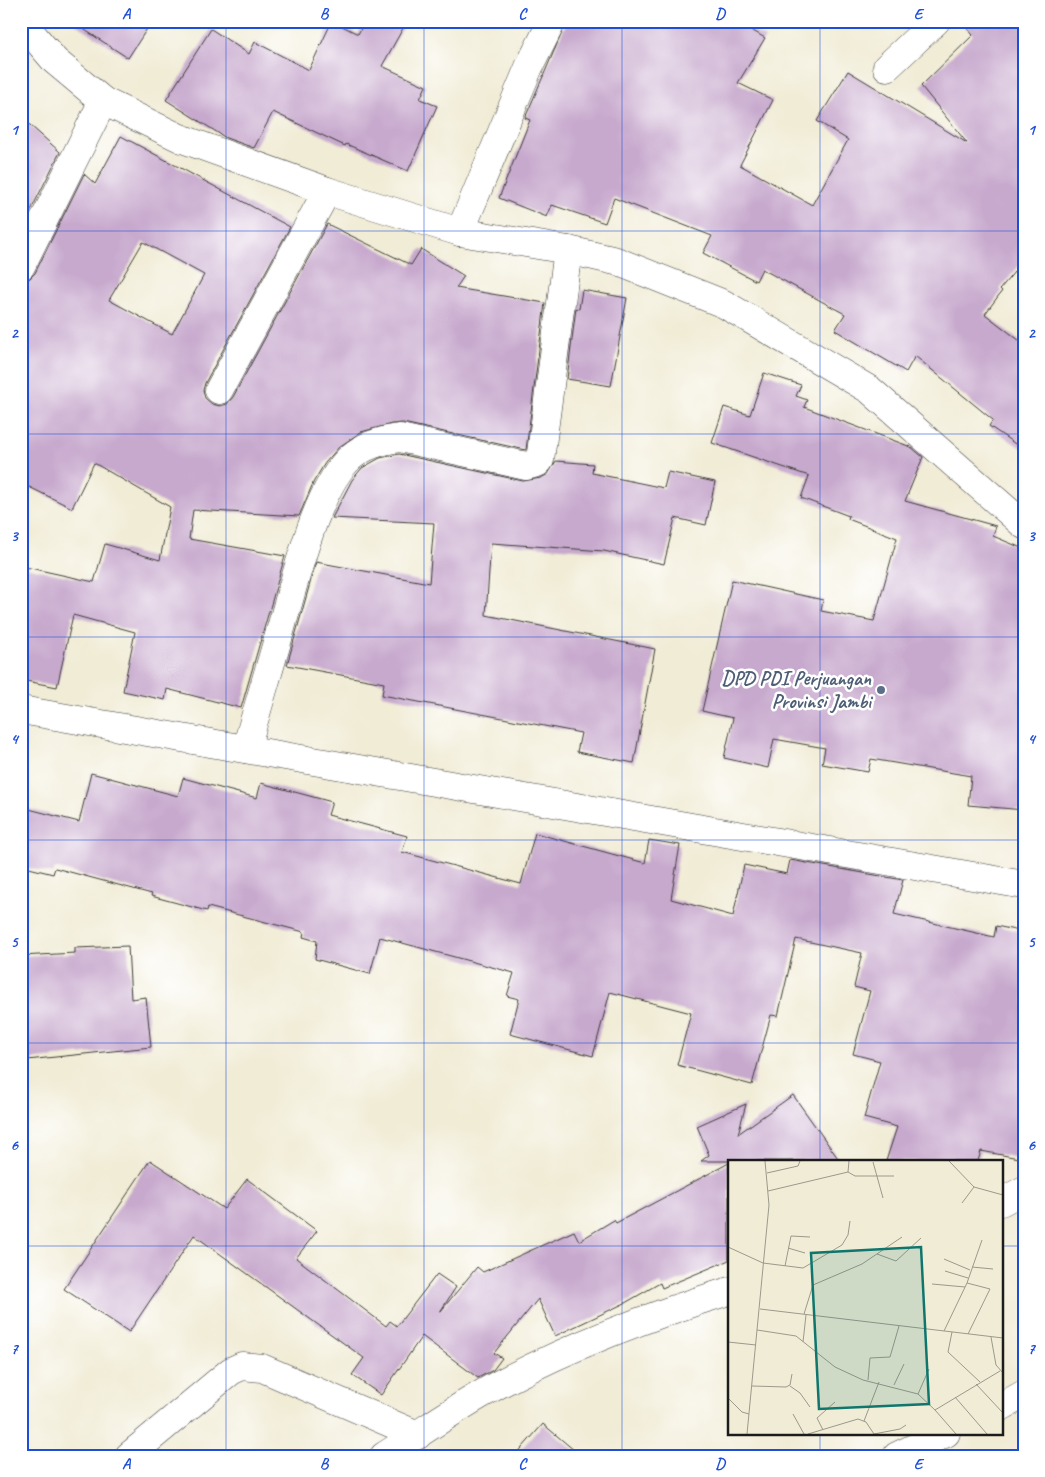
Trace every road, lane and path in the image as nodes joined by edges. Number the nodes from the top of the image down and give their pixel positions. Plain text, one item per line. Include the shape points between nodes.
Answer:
1 (21, 21) edge
2 (552, 21) edge
3 (936, 21) edge
4 (887, 67) dead end
5 (103, 102) junction
6 (327, 191) junction
7 (460, 232) junction
8 (568, 250) junction
9 (21, 266) edge
10 (219, 390) dead end
11 (1024, 525) edge
12 (21, 710) edge
13 (246, 749) junction
14 (1024, 885) edge
15 (1024, 1190) edge
16 (1002, 1201) edge
17 (728, 1291) edge
18 (1024, 1394) edge
19 (1002, 1406) edge
20 (944, 1434) edge
21 (418, 1435) junction
22 (129, 1456) edge
23 (384, 1456) edge
24 (897, 1456) edge

1 - 5 street via 55,61
2 - 7 street via 529,67
3 - 4 street
5 - 6 street via 180,138
5 - 9 street
6 - 7 street
6 - 10 street
7 - 8 street
8 - 11 street via 616,261 724,304 870,390
8 - 13 street via 540,460 526,466 400,438 380,440 351,457 319,508 304,547
12 - 13 street
13 - 14 street
15 - 16 street
17 - 21 street via 671,1309 567,1350 505,1381
18 - 19 street
20 - 24 street
21 - 22 street via 262,1368 242,1366
21 - 23 street

